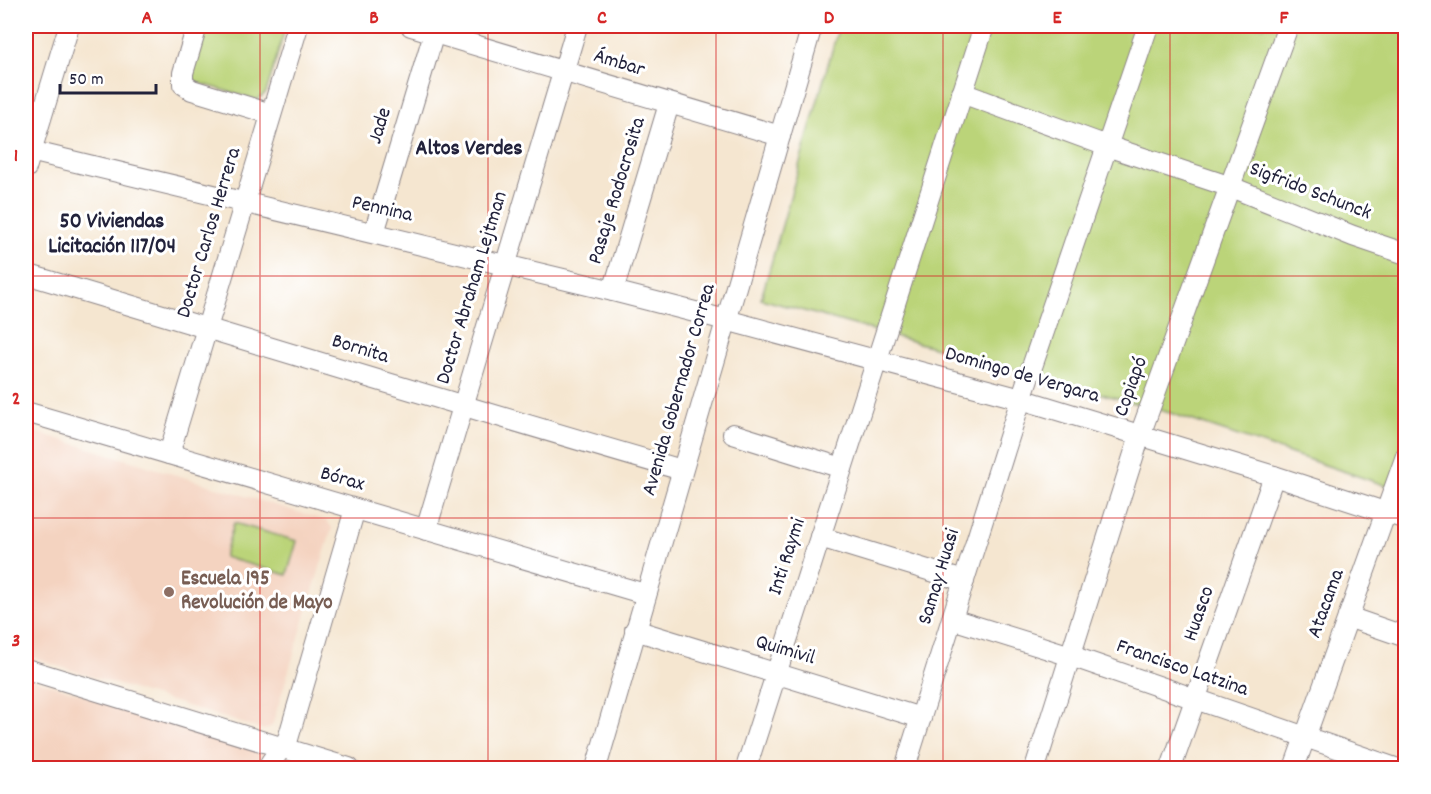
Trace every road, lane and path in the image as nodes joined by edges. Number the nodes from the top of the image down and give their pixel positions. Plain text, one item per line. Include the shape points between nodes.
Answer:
1 (69, 26) edge
2 (197, 26) edge
3 (298, 26) edge
4 (411, 26) edge
5 (577, 26) edge
6 (812, 26) edge
7 (984, 26) edge
8 (1148, 26) edge
9 (1288, 26) edge
10 (434, 33) junction
11 (563, 72) junction
12 (962, 93) junction
13 (669, 104) junction
14 (271, 114) junction
15 (780, 136) junction
16 (1107, 146) junction
17 (27, 156) edge
18 (1231, 187) junction
19 (245, 202) junction
20 (374, 233) junction
21 (1406, 254) edge
22 (506, 265) junction
23 (26, 274) edge
24 (613, 291) junction
25 (726, 320) junction
26 (207, 328) junction
27 (876, 361) junction
28 (1021, 399) junction
29 (463, 407) junction
30 (26, 412) edge
31 (733, 434) dead end
32 (1140, 435) junction
33 (169, 454) junction
34 (1406, 456) edge
35 (842, 468) junction
36 (682, 470) junction
37 (1274, 476) junction
38 (355, 509) junction
39 (1385, 512) junction
40 (1406, 519) edge
41 (426, 530) junction
42 (820, 537) junction
43 (964, 581) junction
44 (645, 594) junction
45 (1348, 617) junction
46 (952, 619) junction
47 (635, 630) junction
48 (1406, 638) edge
49 (1071, 656) junction
50 (26, 669) edge
51 (777, 673) junction
52 (1196, 699) junction
53 (921, 718) junction
54 (1305, 737) junction
55 (281, 747) junction
56 (270, 768) edge
57 (350, 768) edge
58 (596, 768) edge
59 (746, 768) edge
60 (905, 768) edge
61 (1035, 768) edge
62 (1171, 768) edge
63 (1294, 768) edge
64 (1395, 768) edge

1 - 17 street
2 - 14 street via 183,84
3 - 14 street, Doctor Carlos Herrera
4 - 10 street, Ámbar
5 - 11 street, Doctor Abraham Lejtman
6 - 15 street, Avenida Gobernador Correa
7 - 12 street, Inti Raymi
8 - 16 street, Samay Huasi
9 - 18 street, Copiapó
10 - 11 street, Ámbar
10 - 20 street, Jade
11 - 13 street, Ámbar
11 - 22 street, Doctor Abraham Lejtman
12 - 16 street, Sigfrido Schunck
12 - 27 street, Inti Raymi
13 - 15 street, Ámbar
13 - 24 street, Pasaje Rodocrosita
14 - 19 street, Doctor Carlos Herrera
15 - 25 street, Avenida Gobernador Correa
16 - 18 street, Sigfrido Schunck
16 - 28 street, Samay Huasi
17 - 19 street, Pennina
18 - 21 street, Sigfrido Schunck
18 - 32 street, Copiapó
19 - 20 street, Pennina
19 - 26 street, Doctor Carlos Herrera
20 - 22 street, Pennina
22 - 24 street, Pennina
22 - 29 street, Doctor Abraham Lejtman
23 - 26 street, Bornita
24 - 25 street, Pennina
25 - 27 street, Domingo de Vergara
25 - 36 street, Avenida Gobernador Correa
26 - 29 street, Bornita
26 - 33 street, Doctor Carlos Herrera
27 - 28 street, Domingo de Vergara
27 - 35 street, Inti Raymi
28 - 32 street, Domingo de Vergara
28 - 43 street, Samay Huasi
29 - 36 street, Bornita
29 - 41 street, Doctor Abraham Lejtman
30 - 33 street, Bórax
31 - 35 street
32 - 37 street, Domingo de Vergara
32 - 49 street, Copiapó
33 - 38 street, Bórax
34 - 39 street, Atacama
35 - 42 street, Inti Raymi
36 - 44 street, Avenida Gobernador Correa
37 - 39 street, Domingo de Vergara
37 - 52 street, Huasco
38 - 41 street, Bórax
38 - 55 street via 288,739
39 - 40 street, Domingo de Vergara
39 - 45 street, Atacama
41 - 44 street, Bórax
42 - 43 street
42 - 51 street, Inti Raymi
43 - 46 street, Samay Huasi
44 - 47 street, Avenida Gobernador Correa
45 - 48 street
45 - 54 street, Atacama
46 - 49 street, Francisco Latzina
46 - 53 street, Samay Huasi
47 - 51 street, Quimivil
47 - 58 street, Avenida Gobernador Correa
49 - 52 street, Francisco Latzina
49 - 61 street, Copiapó
50 - 55 street
51 - 53 street, Quimivil
51 - 59 street, Inti Raymi
52 - 54 street, Francisco Latzina
52 - 62 street, Huasco
53 - 60 street, Samay Huasi
54 - 63 street, Atacama
54 - 64 street, Francisco Latzina
55 - 56 street
55 - 57 street

